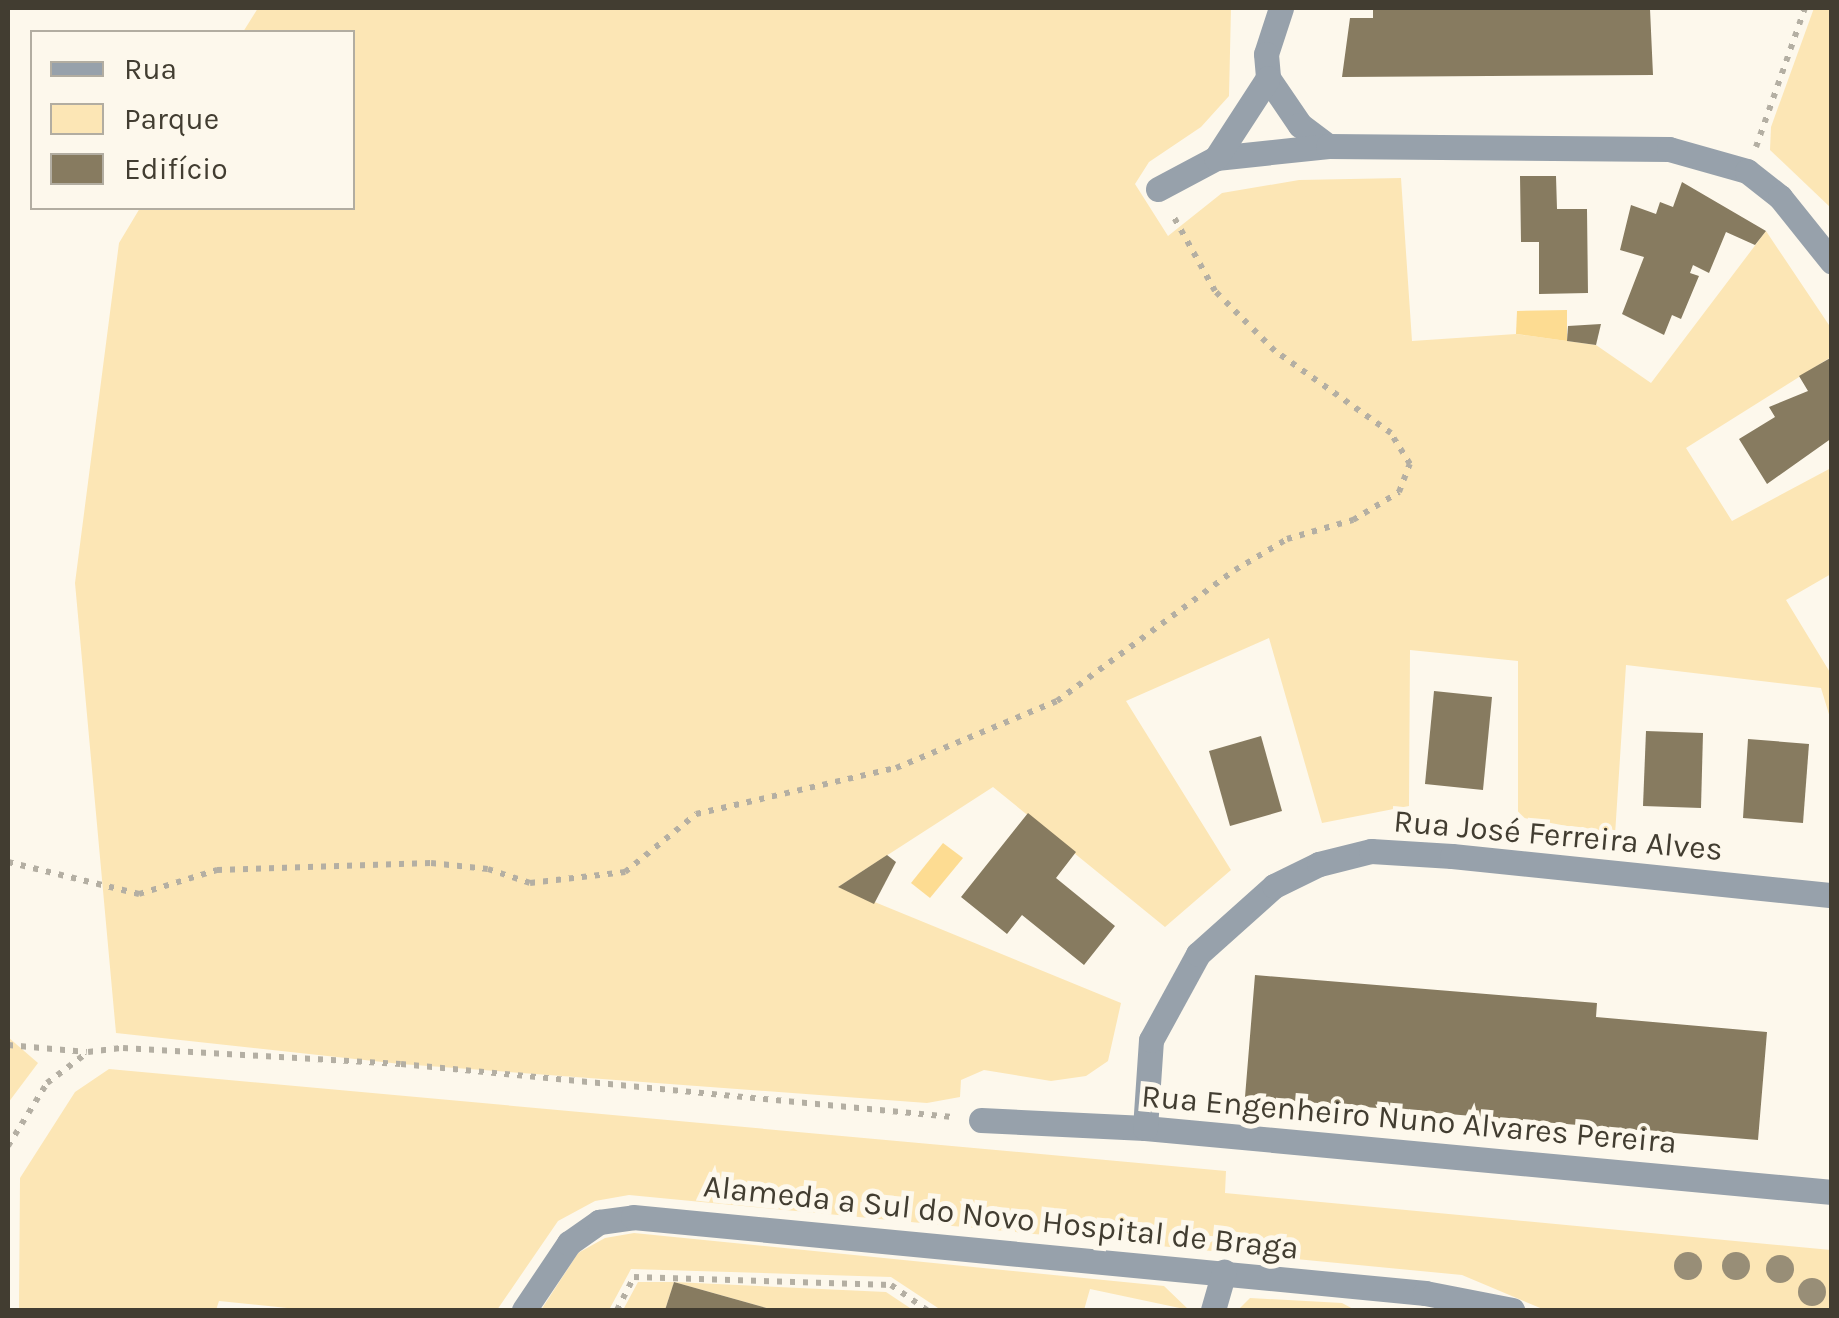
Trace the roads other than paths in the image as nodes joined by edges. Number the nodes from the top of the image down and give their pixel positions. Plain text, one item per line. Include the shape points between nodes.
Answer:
1 (1281, 8) edge
2 (1268, 78) junction
3 (1328, 146) junction
4 (1216, 158) junction
5 (1158, 189) road end
6 (1832, 262) edge
7 (1832, 895) edge
8 (981, 1120) road end
9 (1145, 1128) junction
10 (1832, 1192) edge
11 (1224, 1272) junction
12 (1423, 1302) edge
13 (524, 1310) edge
14 (1213, 1310) edge
15 (1512, 1310) edge

1 - 2 street via 1266,54
2 - 3 street via 1300,125
2 - 4 street
3 - 4 street
3 - 6 street via 1669,150 1747,171 1780,196
4 - 5 street
7 - 9 street, Rua José Ferreira Alves via 1452,856 1371,852 1319,864 1274,886 1198,954 1151,1040
8 - 9 street, Rua Engenheiro Nuno Alvares Pereira
9 - 10 street, Rua Engenheiro Nuno Alvares Pereira
11 - 12 street, Alameda a Sul do Novo Hospital de Braga
11 - 13 street, Alameda a Sul do Novo Hospital de Braga via 633,1217 599,1222 569,1242
11 - 14 street
12 - 15 street, Alameda a Sul do Novo Hospital de Braga

